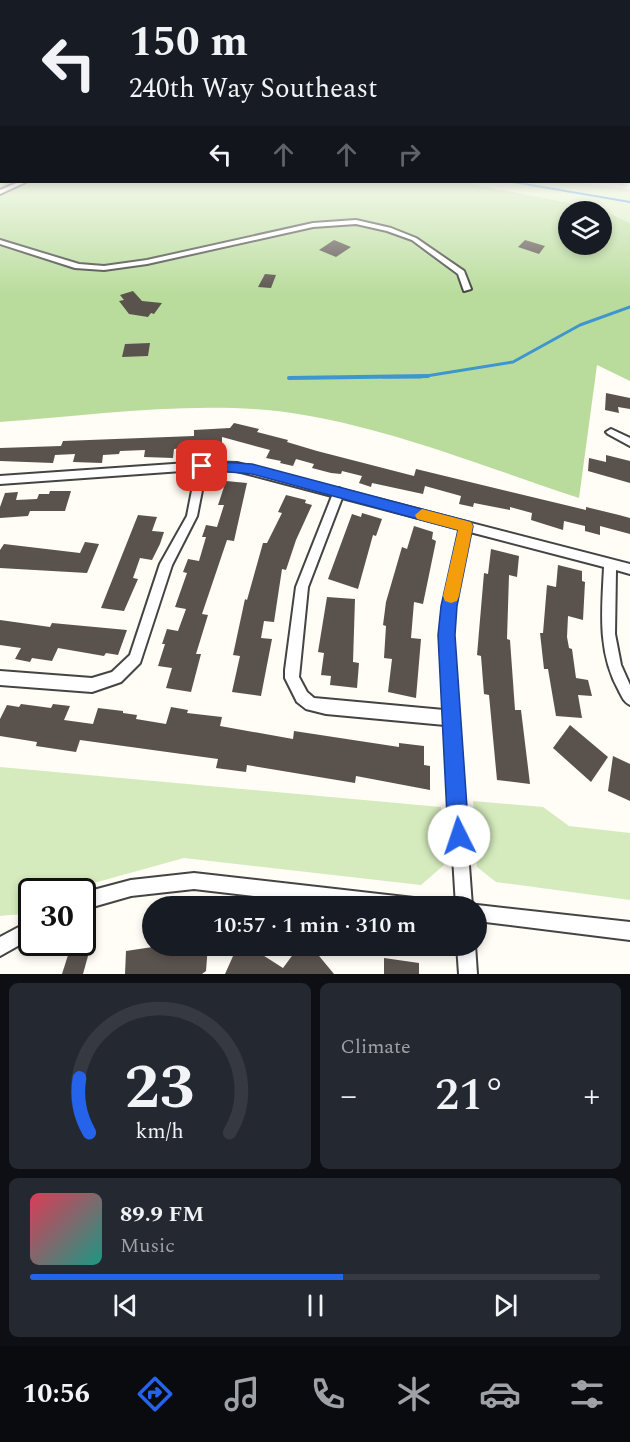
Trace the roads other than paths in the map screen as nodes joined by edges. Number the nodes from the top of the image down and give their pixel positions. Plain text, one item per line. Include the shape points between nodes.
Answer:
1 (0, 242) edge
2 (468, 289) dead end
3 (611, 432) dead end
4 (630, 442) edge
5 (202, 466) junction
6 (0, 480) edge
7 (339, 492) junction
8 (466, 526) junction
9 (610, 566) junction
10 (630, 569) edge
11 (0, 678) edge
12 (630, 698) edge
13 (450, 718) junction
14 (326, 896) edge
15 (463, 896) edge
16 (96, 898) edge
17 (487, 914) edge
18 (630, 931) edge
19 (18, 936) edge
20 (0, 947) edge
21 (467, 956) edge
22 (468, 974) edge

1 - 2 street via 78,266 104,268 314,225 356,222 414,239 461,273
3 - 4 street
5 - 6 street
5 - 7 street via 252,469
5 - 11 street via 192,516 166,564 141,646 126,669 104,683 92,685
7 - 8 street
7 - 13 street via 302,587 292,678 311,704
8 - 9 street
8 - 13 street via 446,635
9 - 10 street
9 - 12 street via 609,657
13 - 15 street
14 - 16 street via 194,881 130,888
17 - 18 street
19 - 20 street
21 - 22 street

